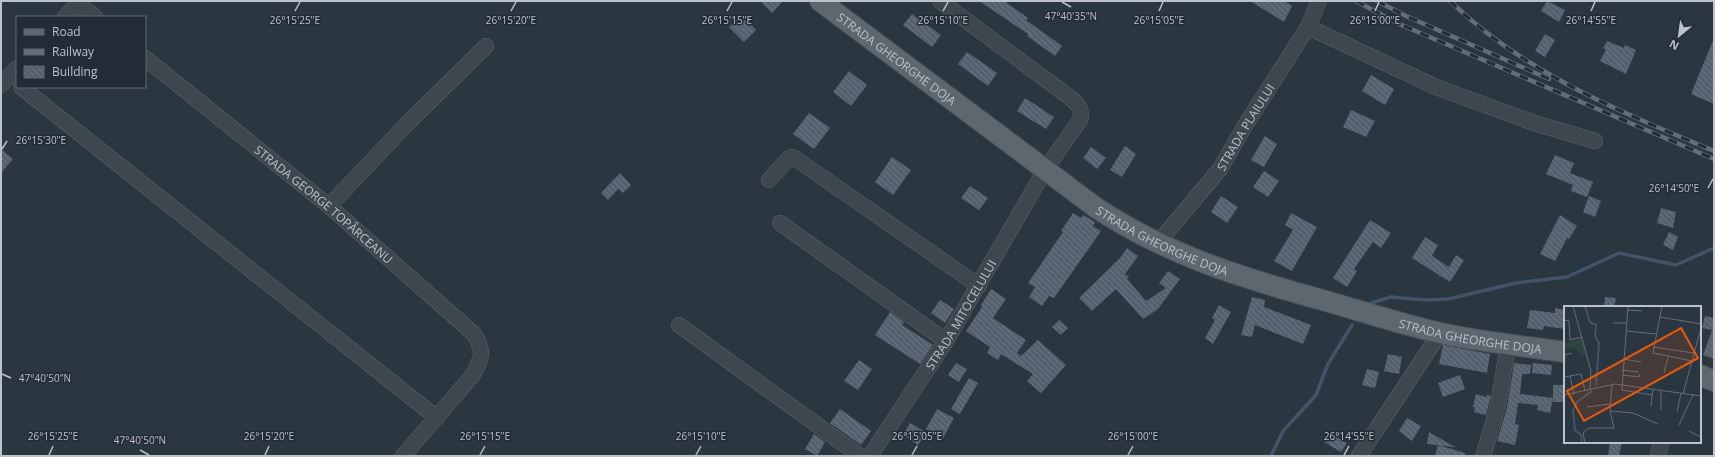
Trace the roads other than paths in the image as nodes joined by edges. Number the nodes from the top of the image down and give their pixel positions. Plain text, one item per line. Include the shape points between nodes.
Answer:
1 (820, 1) edge
2 (940, 1) edge
3 (1319, 1) edge
4 (79, 2) edge
5 (65, 16) edge
6 (94, 16) edge
7 (1308, 27) junction
8 (486, 46) dead end
9 (146, 59) edge
10 (22, 88) edge
11 (1595, 142) dead end
12 (1045, 170) junction
13 (769, 180) dead end
14 (329, 206) junction
15 (780, 223) dead end
16 (1157, 244) junction
17 (979, 286) junction
18 (679, 325) dead end
19 (1440, 333) junction
20 (946, 341) junction
21 (1508, 344) junction
22 (1564, 352) edge
23 (1701, 375) edge
24 (1714, 381) edge
25 (437, 418) junction
26 (1661, 443) edge
27 (403, 456) edge
28 (860, 456) edge
29 (870, 456) edge
30 (1359, 456) edge
31 (1483, 456) edge
32 (1658, 456) edge

1 - 12 main road, STRADA GHEORGHE DOJA
2 - 12 street, STRADA MITOCELULUI via 1072,99 1081,109 1080,120
3 - 7 street, STRADA PLAIULUI
4 - 5 street
4 - 6 street
7 - 11 street via 1436,87
7 - 16 street, STRADA PLAIULUI via 1220,169
8 - 14 street
9 - 14 street, STRADA GEORGE TOPÂRCEANU
10 - 25 street
12 - 16 main road, STRADA GHEORGHE DOJA via 1120,224
12 - 17 street, STRADA MITOCELULUI
13 - 17 street via 788,159 796,159
14 - 25 street, STRADA GEORGE TOPÂRCEANU via 474,334 481,345 479,364 472,376
15 - 20 street
16 - 19 main road, STRADA GHEORGHE DOJA via 1252,281
17 - 20 street, STRADA MITOCELULUI
18 - 28 street
19 - 21 main road, STRADA GHEORGHE DOJA
19 - 30 street
20 - 29 street, STRADA MITOCELULUI
21 - 22 main road, STRADA GHEORGHE DOJA
21 - 31 street via 1498,406
23 - 24 main road
25 - 27 street
26 - 32 street

